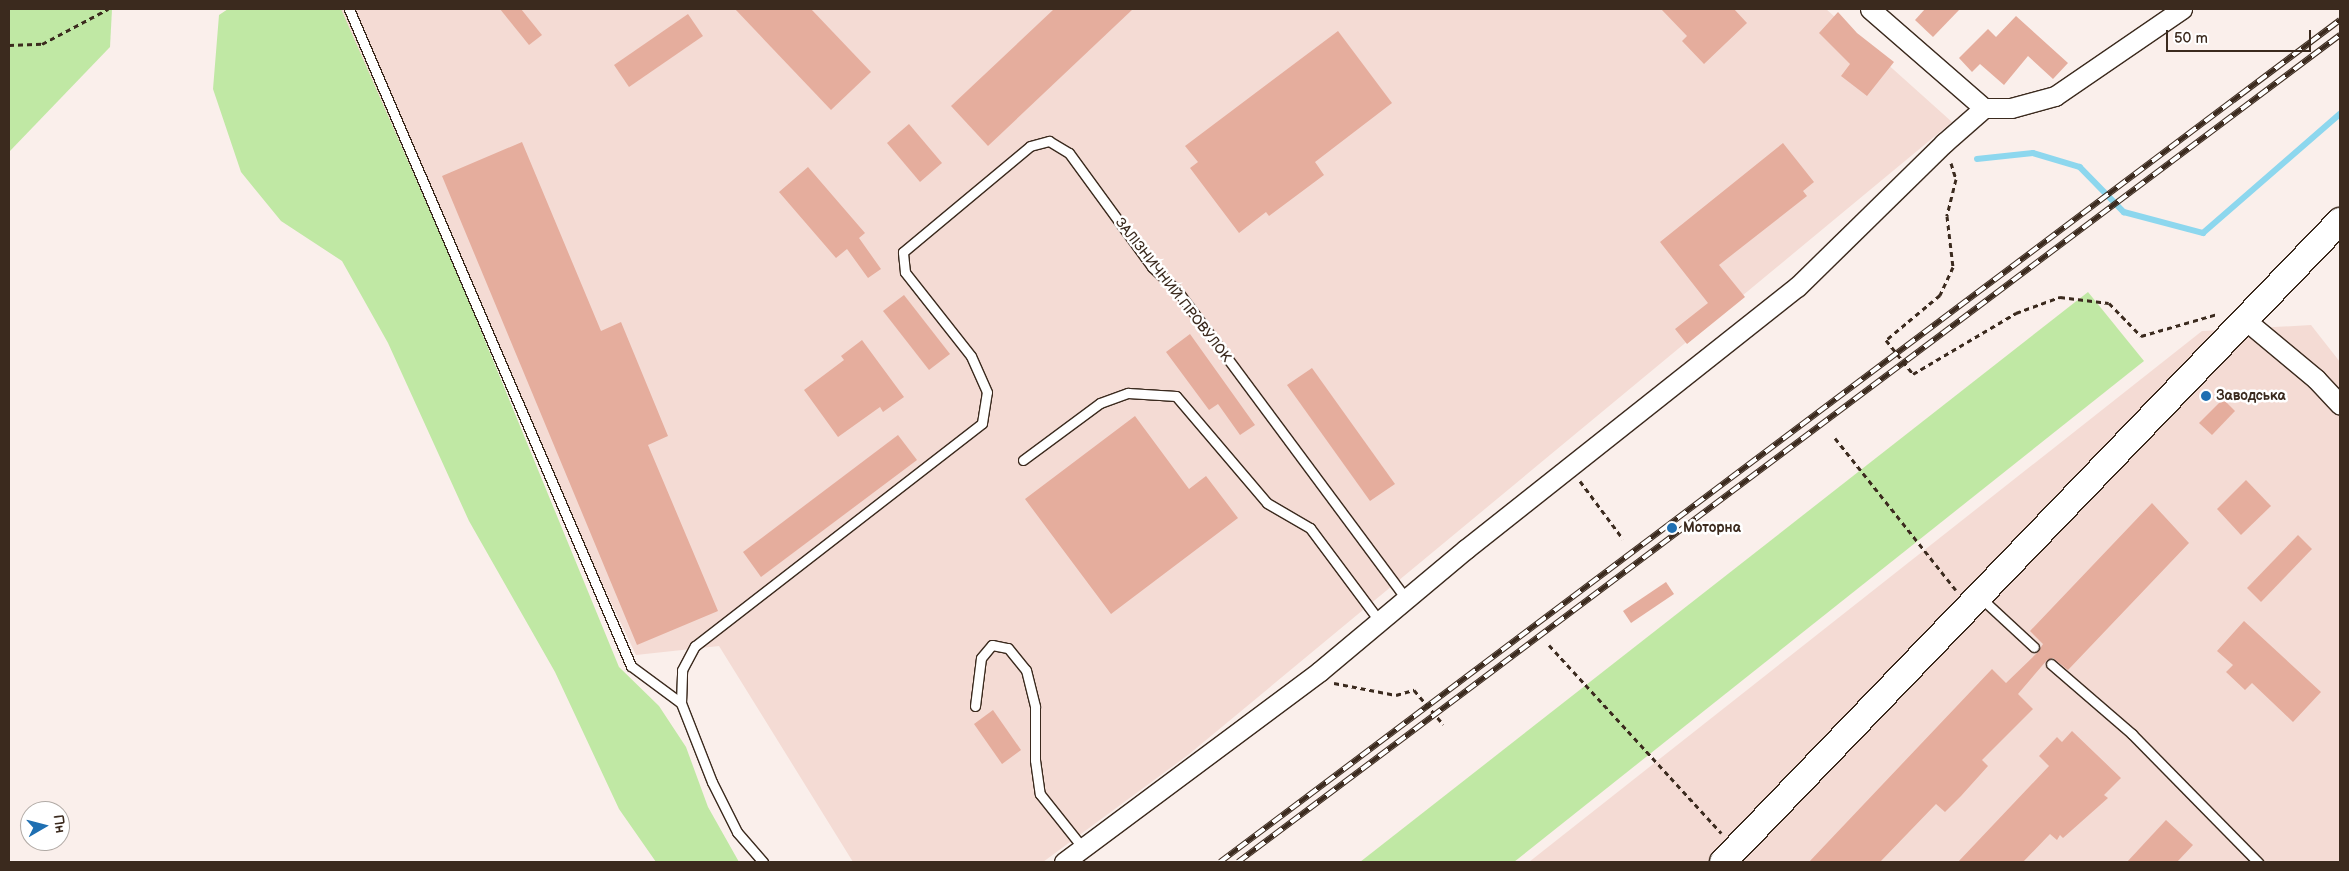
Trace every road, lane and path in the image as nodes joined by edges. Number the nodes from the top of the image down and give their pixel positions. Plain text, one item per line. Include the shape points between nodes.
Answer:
1 (108, 9) edge
2 (349, 9) edge
3 (1870, 9) edge
4 (2182, 9) edge
5 (9, 45) edge
6 (1984, 108) junction
7 (1944, 143) junction
8 (2340, 221) edge
9 (2244, 319) junction
10 (2340, 405) edge
11 (1835, 438) dead end
12 (1023, 460) dead end
13 (1570, 467) junction
14 (1623, 539) dead end
15 (1407, 600) junction
16 (1974, 601) junction
17 (1380, 622) junction
18 (1549, 645) dead end
19 (2034, 647) dead end
20 (2051, 664) dead end
21 (1320, 671) junction
22 (682, 703) junction
23 (975, 706) dead end
24 (1442, 724) dead end
25 (1083, 848) junction
26 (1729, 856) edge
27 (763, 862) edge
28 (1064, 862) edge
29 (2258, 862) edge

1 - 5 path via 42,44
2 - 22 lane via 631,666
3 - 6 street
4 - 6 street via 2055,96 2011,108
6 - 7 street
7 - 9 path via 1956,179 1946,216 1953,267 1940,295 1886,340 1913,374 2016,313 2060,297 2109,303 2141,336 2225,312
7 - 13 street via 1798,287
8 - 9 main road
9 - 10 street via 2316,379
9 - 16 main road
11 - 16 path
12 - 17 lane via 1100,403 1128,393 1176,396 1267,503 1310,528
13 - 14 path
13 - 15 street
15 - 17 street
15 - 22 lane, ЗАЛІЗНИЧНИЙ ПРОВУЛОК via 1176,289 1152,267 1069,153 1049,141 1030,146 903,252 905,272 971,356 987,392 982,423 695,646 682,670
16 - 19 lane
16 - 26 main road
17 - 21 street
18 - 26 path
20 - 29 lane via 2132,734
21 - 24 path via 1336,684 1396,695 1414,690
21 - 25 street
22 - 27 lane via 721,799 738,832
23 - 25 lane via 981,658 992,644 1008,648 1026,670 1035,707 1035,760 1040,794
25 - 28 street

